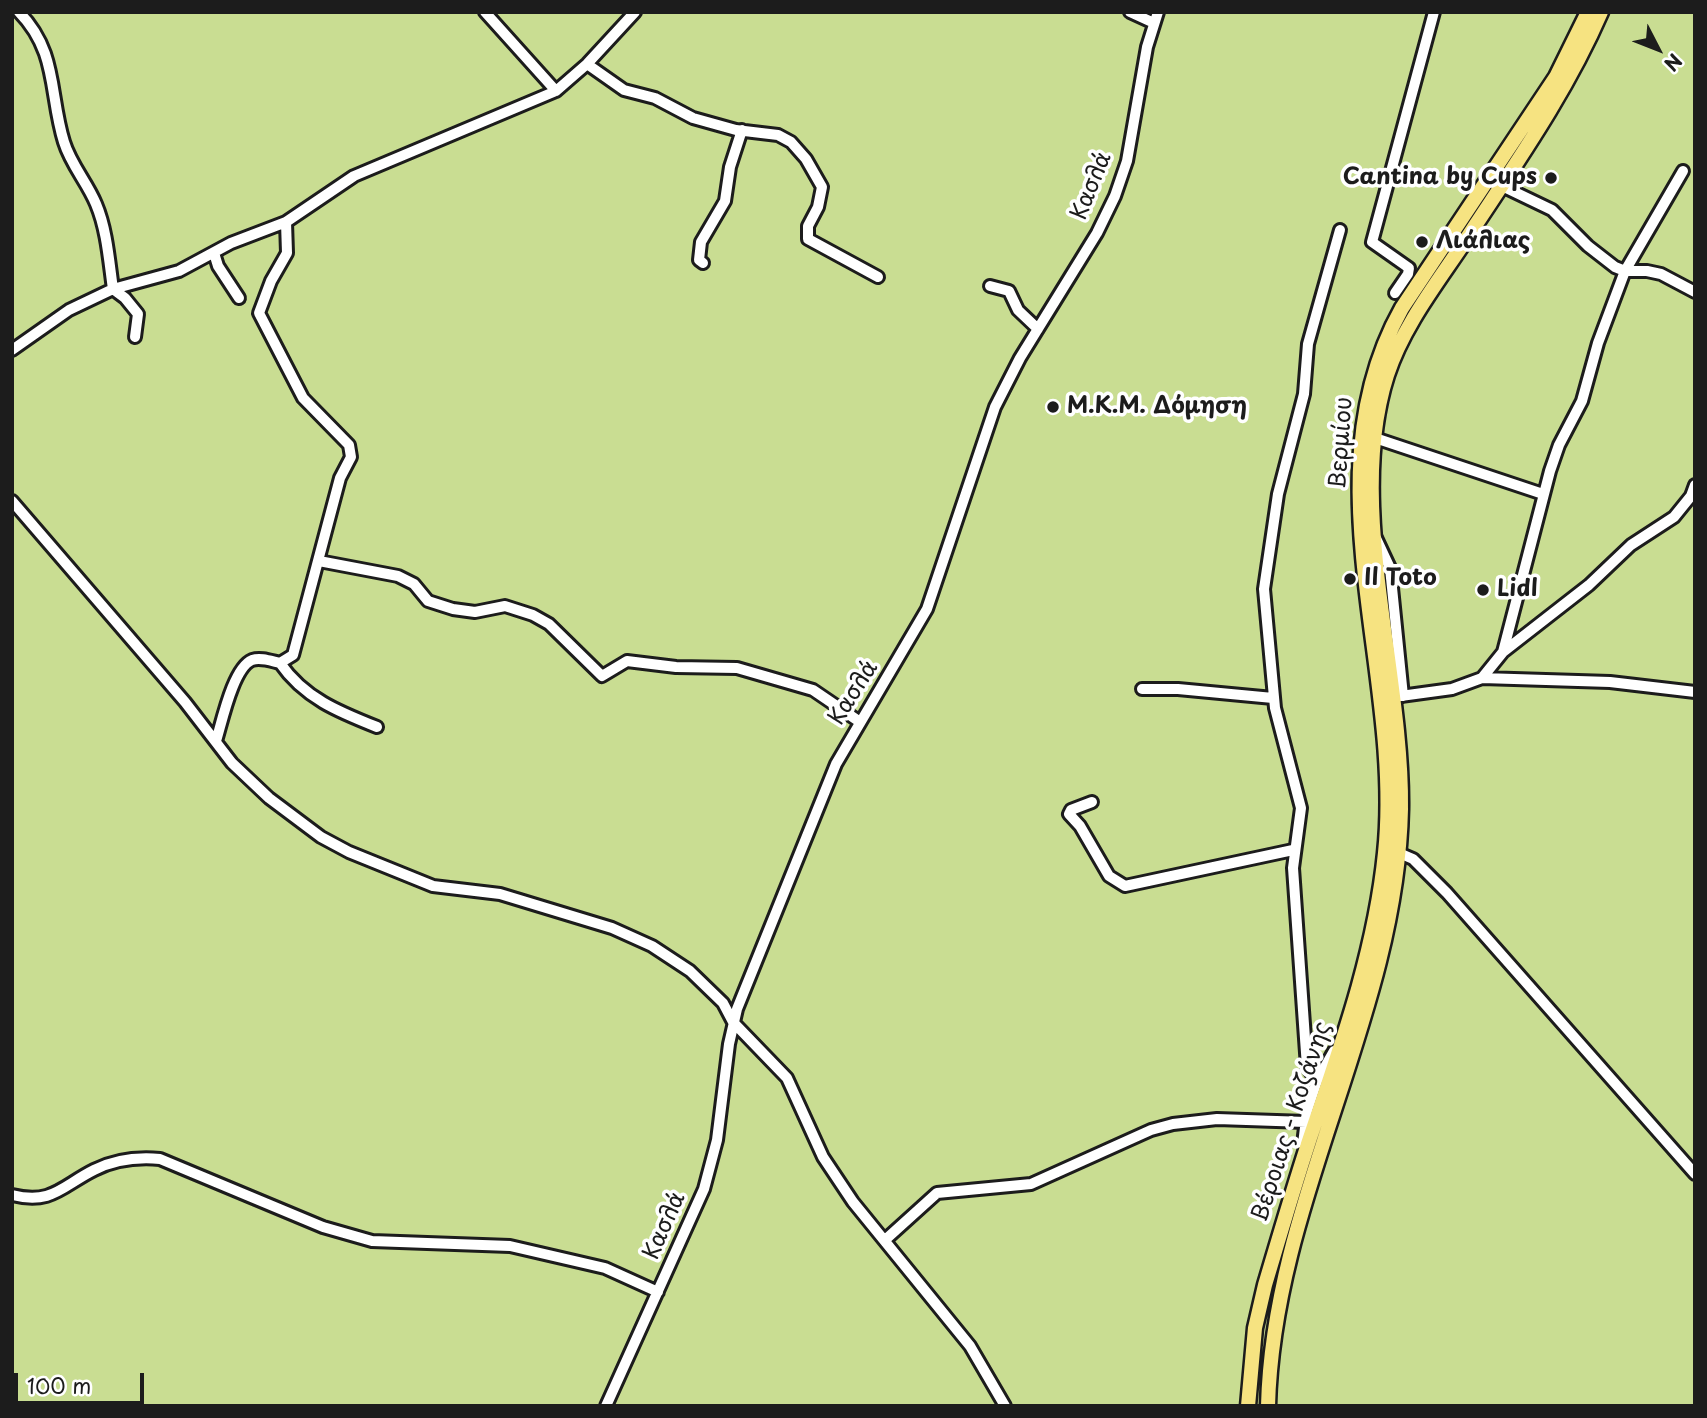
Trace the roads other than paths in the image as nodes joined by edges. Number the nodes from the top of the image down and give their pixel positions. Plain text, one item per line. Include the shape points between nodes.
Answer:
1 (19, 12) edge
2 (485, 12) edge
3 (635, 12) edge
4 (1130, 12) edge
5 (1158, 12) edge
6 (1434, 12) edge
7 (1588, 12) edge
8 (1601, 12) edge
9 (1154, 23) junction
10 (587, 64) junction
11 (556, 91) junction
12 (742, 131) junction
13 (1683, 171) dead end
14 (1502, 186) junction
15 (286, 222) junction
16 (1340, 230) dead end
17 (214, 253) junction
18 (703, 263) dead end
19 (1625, 271) junction
20 (878, 277) dead end
21 (990, 286) dead end
22 (113, 289) junction
23 (1695, 292) edge
24 (1395, 293) dead end
25 (239, 298) dead end
26 (1038, 329) junction
27 (135, 337) dead end
28 (12, 350) edge
29 (1375, 438) junction
30 (1543, 494) junction
31 (1694, 494) edge
32 (12, 500) edge
33 (319, 561) junction
34 (1503, 652) junction
35 (280, 663) junction
36 (1482, 677) junction
37 (1142, 690) dead end
38 (1695, 692) edge
39 (1273, 698) junction
40 (1392, 698) junction
41 (860, 722) junction
42 (377, 727) dead end
43 (216, 741) junction
44 (1092, 802) dead end
45 (1293, 850) junction
46 (1392, 852) junction
47 (1348, 1020) junction
48 (733, 1022) junction
49 (1317, 1081) junction
50 (1306, 1122) junction
51 (1695, 1174) edge
52 (1296, 1183) junction
53 (12, 1195) edge
54 (885, 1241) junction
55 (658, 1292) junction
56 (606, 1406) edge
57 (1005, 1406) edge
58 (1248, 1406) edge
59 (1268, 1406) edge

1 - 22 street via 35,30 50,66 71,163 93,197 103,224
2 - 11 street
3 - 10 street
4 - 9 street
5 - 9 street, Κασλά
6 - 24 street via 1372,242 1409,268
7 - 40 main road, Βερμίου via 1556,77 1402,308 1376,363 1359,459 1363,538
8 - 14 main road, Βερμίου via 1566,86
9 - 26 street, Κασλά via 1131,144 1115,196
10 - 11 street
10 - 12 street via 624,90 654,98 711,125
11 - 15 street via 355,176
12 - 18 street via 725,201 698,249
12 - 20 street via 778,135 798,148 821,187 808,239
13 - 19 street
14 - 19 street via 1552,210 1603,259
14 - 29 main road, Βερμίου via 1394,356 1383,387
15 - 17 street
15 - 33 street via 287,253 259,313 300,394 352,453 340,478
16 - 39 street via 1311,333 1304,394 1274,511 1264,589
17 - 22 street via 161,278
17 - 25 street
19 - 23 street via 1661,274
19 - 30 street via 1582,401 1559,445
21 - 26 street via 1009,292 1018,310
22 - 27 street via 138,314
22 - 28 street via 69,310
26 - 41 street, Κασλά via 985,430 922,621
29 - 30 street
29 - 40 main road, Βερμίου via 1376,538
30 - 34 street
31 - 34 street via 1674,517 1640,538 1589,585
32 - 43 street
33 - 35 street via 293,655
33 - 41 street via 398,576 414,584 428,601 453,609 475,612 505,606 533,615 549,624 602,676 627,660 676,667 731,667 813,690
34 - 36 street
35 - 42 street via 301,688 324,704
35 - 43 street via 259,659 243,666
36 - 38 street via 1621,683
36 - 40 street via 1452,689
37 - 39 street
39 - 45 street via 1301,808
40 - 46 main road, Βερμίου via 1387,769
41 - 48 street, Κασλά via 826,786
43 - 48 street via 246,778 334,845 433,886 500,894 623,932 690,971 723,1003
44 - 45 street via 1069,814 1109,876 1125,886
45 - 49 street via 1307,1067
46 - 47 main road, Βέροιας - Κοζάνης
46 - 51 street via 1408,854 1438,883
46 - 59 main road, Βέροιας - Κοζάνης via 1394,899 1376,981 1322,1145 1283,1288 1270,1361
47 - 49 street
47 - 52 main road, Βέροιας - Κοζάνης
48 - 54 street via 787,1078 818,1148
48 - 55 street, Κασλά via 708,1177
49 - 50 street
50 - 52 street
50 - 54 street via 1217,1119 1151,1130 1031,1184 937,1193
52 - 58 main road, Βέροιας - Κοζάνης via 1255,1328
53 - 55 street via 48,1197 98,1168 132,1159 160,1160 323,1227 372,1241 510,1246 605,1268
54 - 57 street via 970,1346
55 - 56 street, Κασλά

